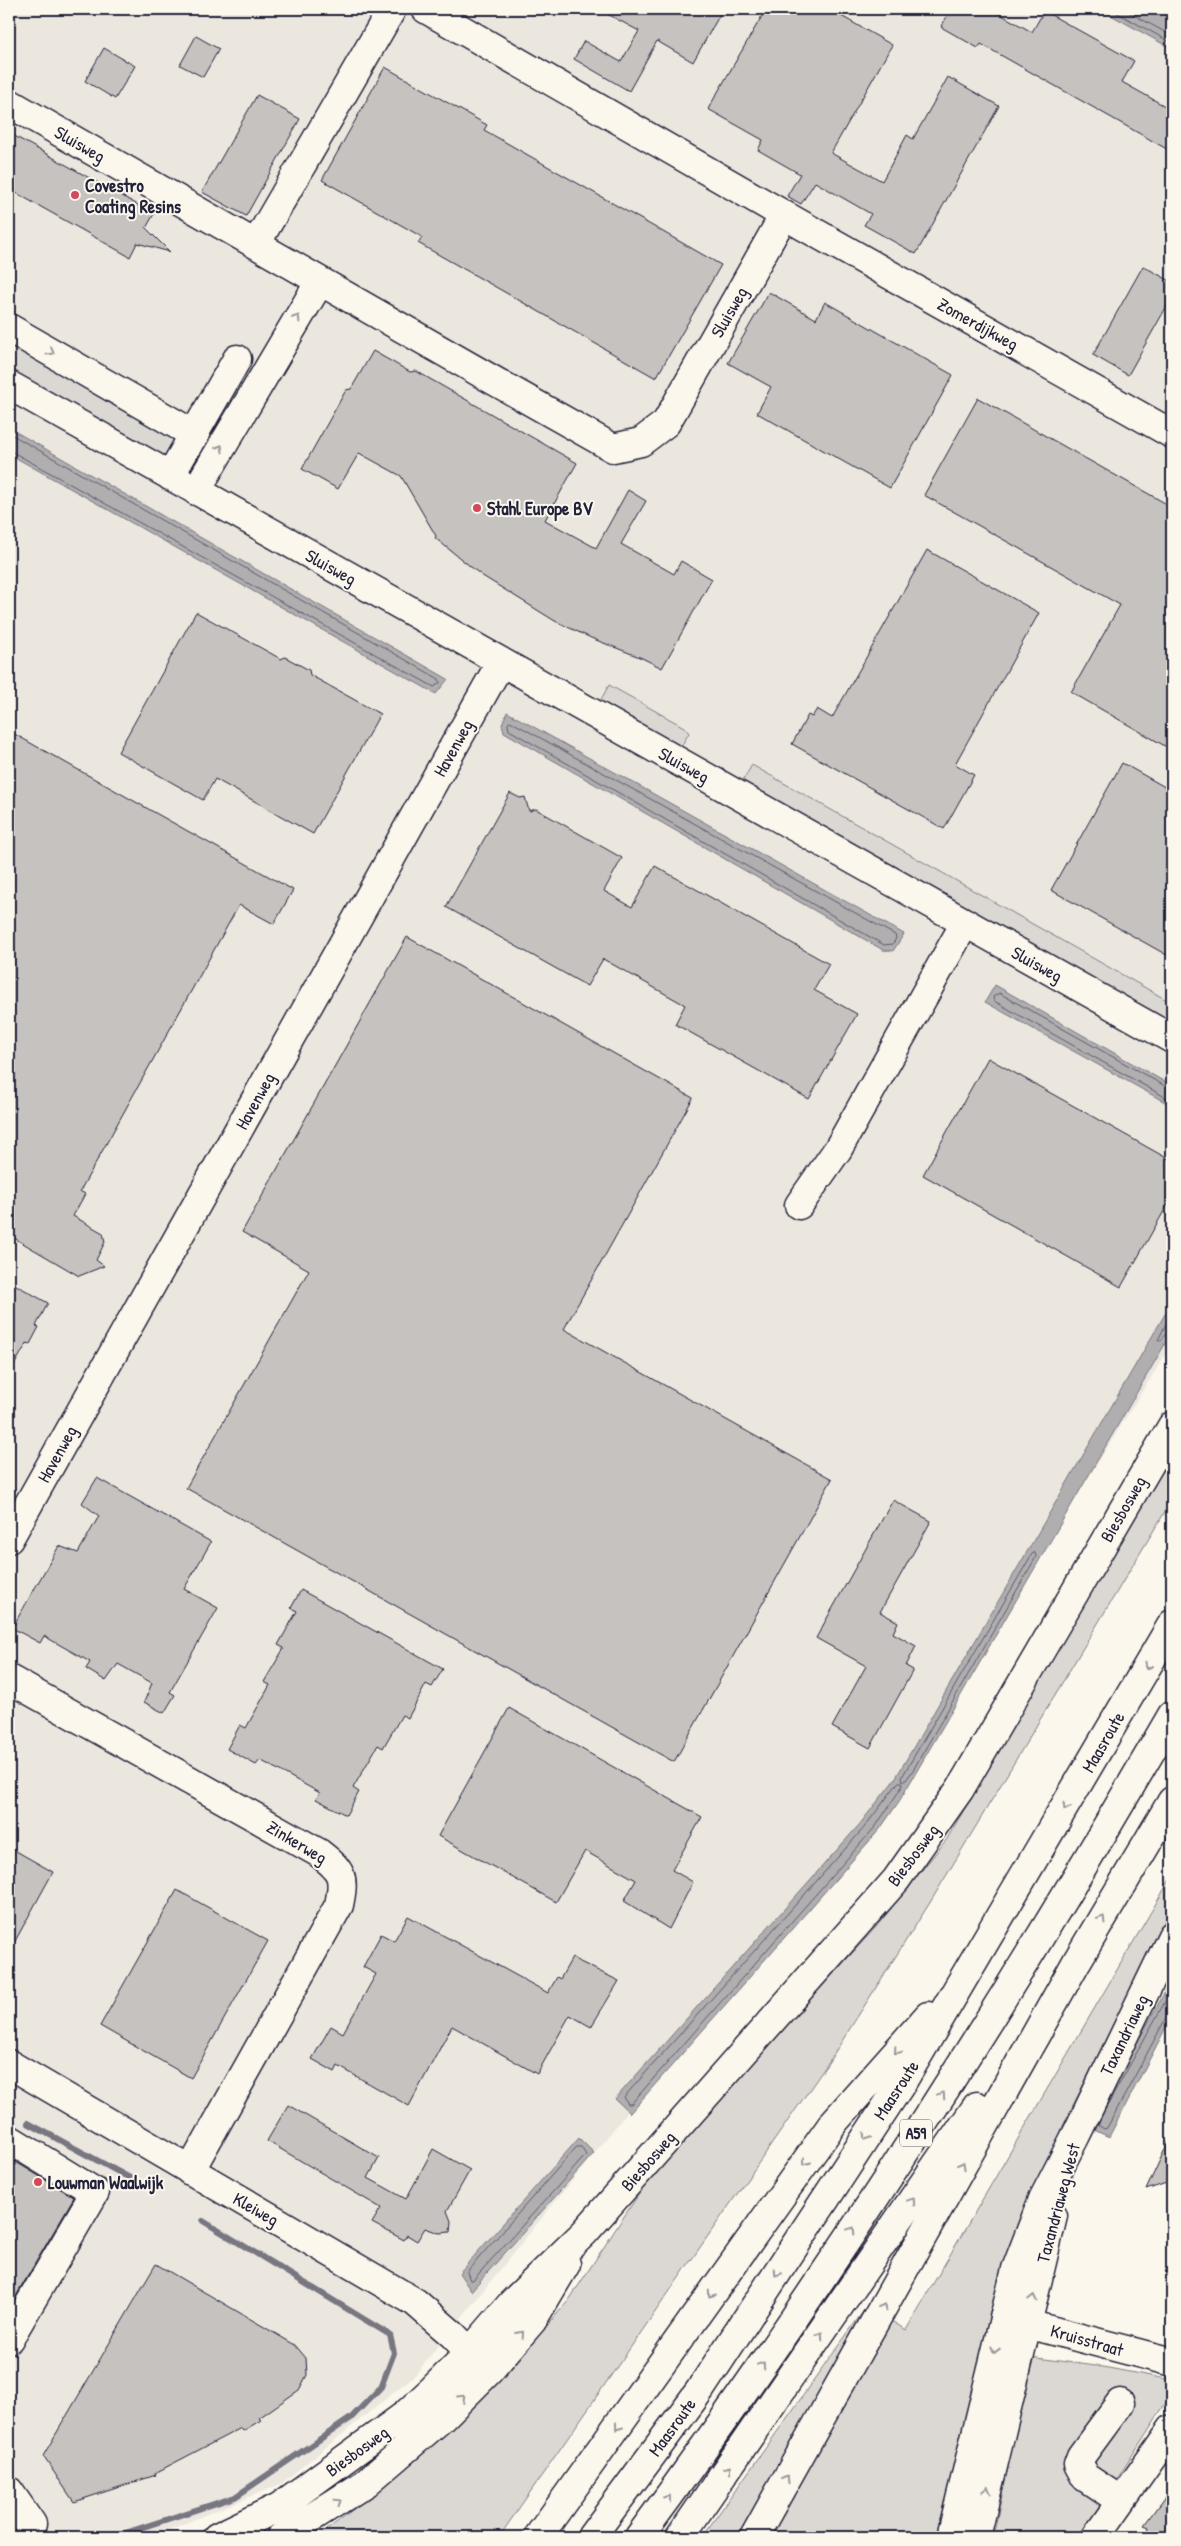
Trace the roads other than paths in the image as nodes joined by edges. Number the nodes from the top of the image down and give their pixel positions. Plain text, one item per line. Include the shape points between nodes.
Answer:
1 (392, 9) edge
2 (426, 9) edge
3 (9, 103) edge
4 (784, 215) junction
5 (256, 244) junction
6 (319, 283) junction
7 (9, 328) edge
8 (237, 359) dead end
9 (9, 385) edge
10 (1172, 434) edge
11 (195, 435) junction
12 (170, 476) junction
13 (196, 490) junction
14 (501, 662) junction
15 (965, 923) junction
16 (1172, 1039) edge
17 (800, 1205) dead end
18 (1172, 1426) edge
19 (9, 1539) edge
20 (1172, 1624) edge
21 (9, 1678) edge
22 (1172, 1714) edge
23 (1172, 1801) edge
24 (1172, 1936) edge
25 (1077, 1960) junction
26 (975, 1962) junction
27 (11, 2071) edge
28 (1076, 2135) joint
29 (9, 2139) edge
30 (190, 2171) junction
31 (584, 2233) junction
32 (1015, 2321) junction
33 (9, 2339) edge
34 (469, 2353) junction
35 (1172, 2362) edge
36 (489, 2372) junction
37 (1120, 2403) dead end
38 (1172, 2429) edge
39 (9, 2491) edge
40 (1121, 2501) junction
41 (9, 2528) edge
42 (218, 2537) edge
43 (281, 2537) edge
44 (538, 2537) edge
45 (591, 2537) edge
46 (639, 2537) edge
47 (680, 2537) edge
48 (754, 2537) edge
49 (951, 2537) edge
50 (976, 2537) edge
51 (1096, 2537) edge

1 - 5 main road
2 - 4 main road
3 - 5 main road, Sluisweg
4 - 6 main road, Sluisweg via 666,423 642,442 613,448
4 - 10 main road, Zomerdijkweg
5 - 6 main road, Sluisweg
13 -> 6 main road
7 -> 11 main road
8 - 11 main road
9 - 12 main road, Sluisweg
11 - 12 main road
12 - 13 main road, Sluisweg
13 - 14 main road, Sluisweg
14 - 15 main road, Sluisweg
14 - 19 main road, Havenweg
15 - 16 main road, Sluisweg
15 - 17 main road via 838,1149
18 - 31 main road, Biesbosweg via 960,1789 916,1853
20 -> 26 main road, Maasroute / A59
21 - 30 main road, Zinkerweg via 319,1853 336,1866 343,1884 339,1905
46 -> 22 main road, A59 via 731,2413 958,2070
25 -> 23 main road, A59
24 - 28 main road, Taxandriaweg
47 -> 25 main road, A59
48 -> 25 main road, A59
26 -> 44 main road, A59 via 834,2122
26 -> 45 main road, Maasroute / A59 via 903,2081 700,2390
27 - 30 main road, Kleiweg
28 - 32 main road, Taxandriaweg West via 1043,2199 1016,2269
29 - 33 main road via 94,2192
30 - 34 main road, Kleiweg via 415,2302
31 - 34 main road, Biesbosweg via 512,2303
36 -> 31 main road, Biesbosweg via 532,2321
32 - 35 main road, Kruisstraat
32 -> 49 main road, Taxandriaweg West
50 -> 32 main road, Taxandriaweg West
34 - 36 main road, Kleiweg
34 - 42 main road, Biesbosweg via 405,2415 350,2456 280,2507
43 -> 36 main road, Biesbosweg via 366,2483 442,2418
37 - 40 main road via 1078,2464 1085,2477
38 - 40 main road
39 - 41 main road via 32,2524
40 - 51 main road

